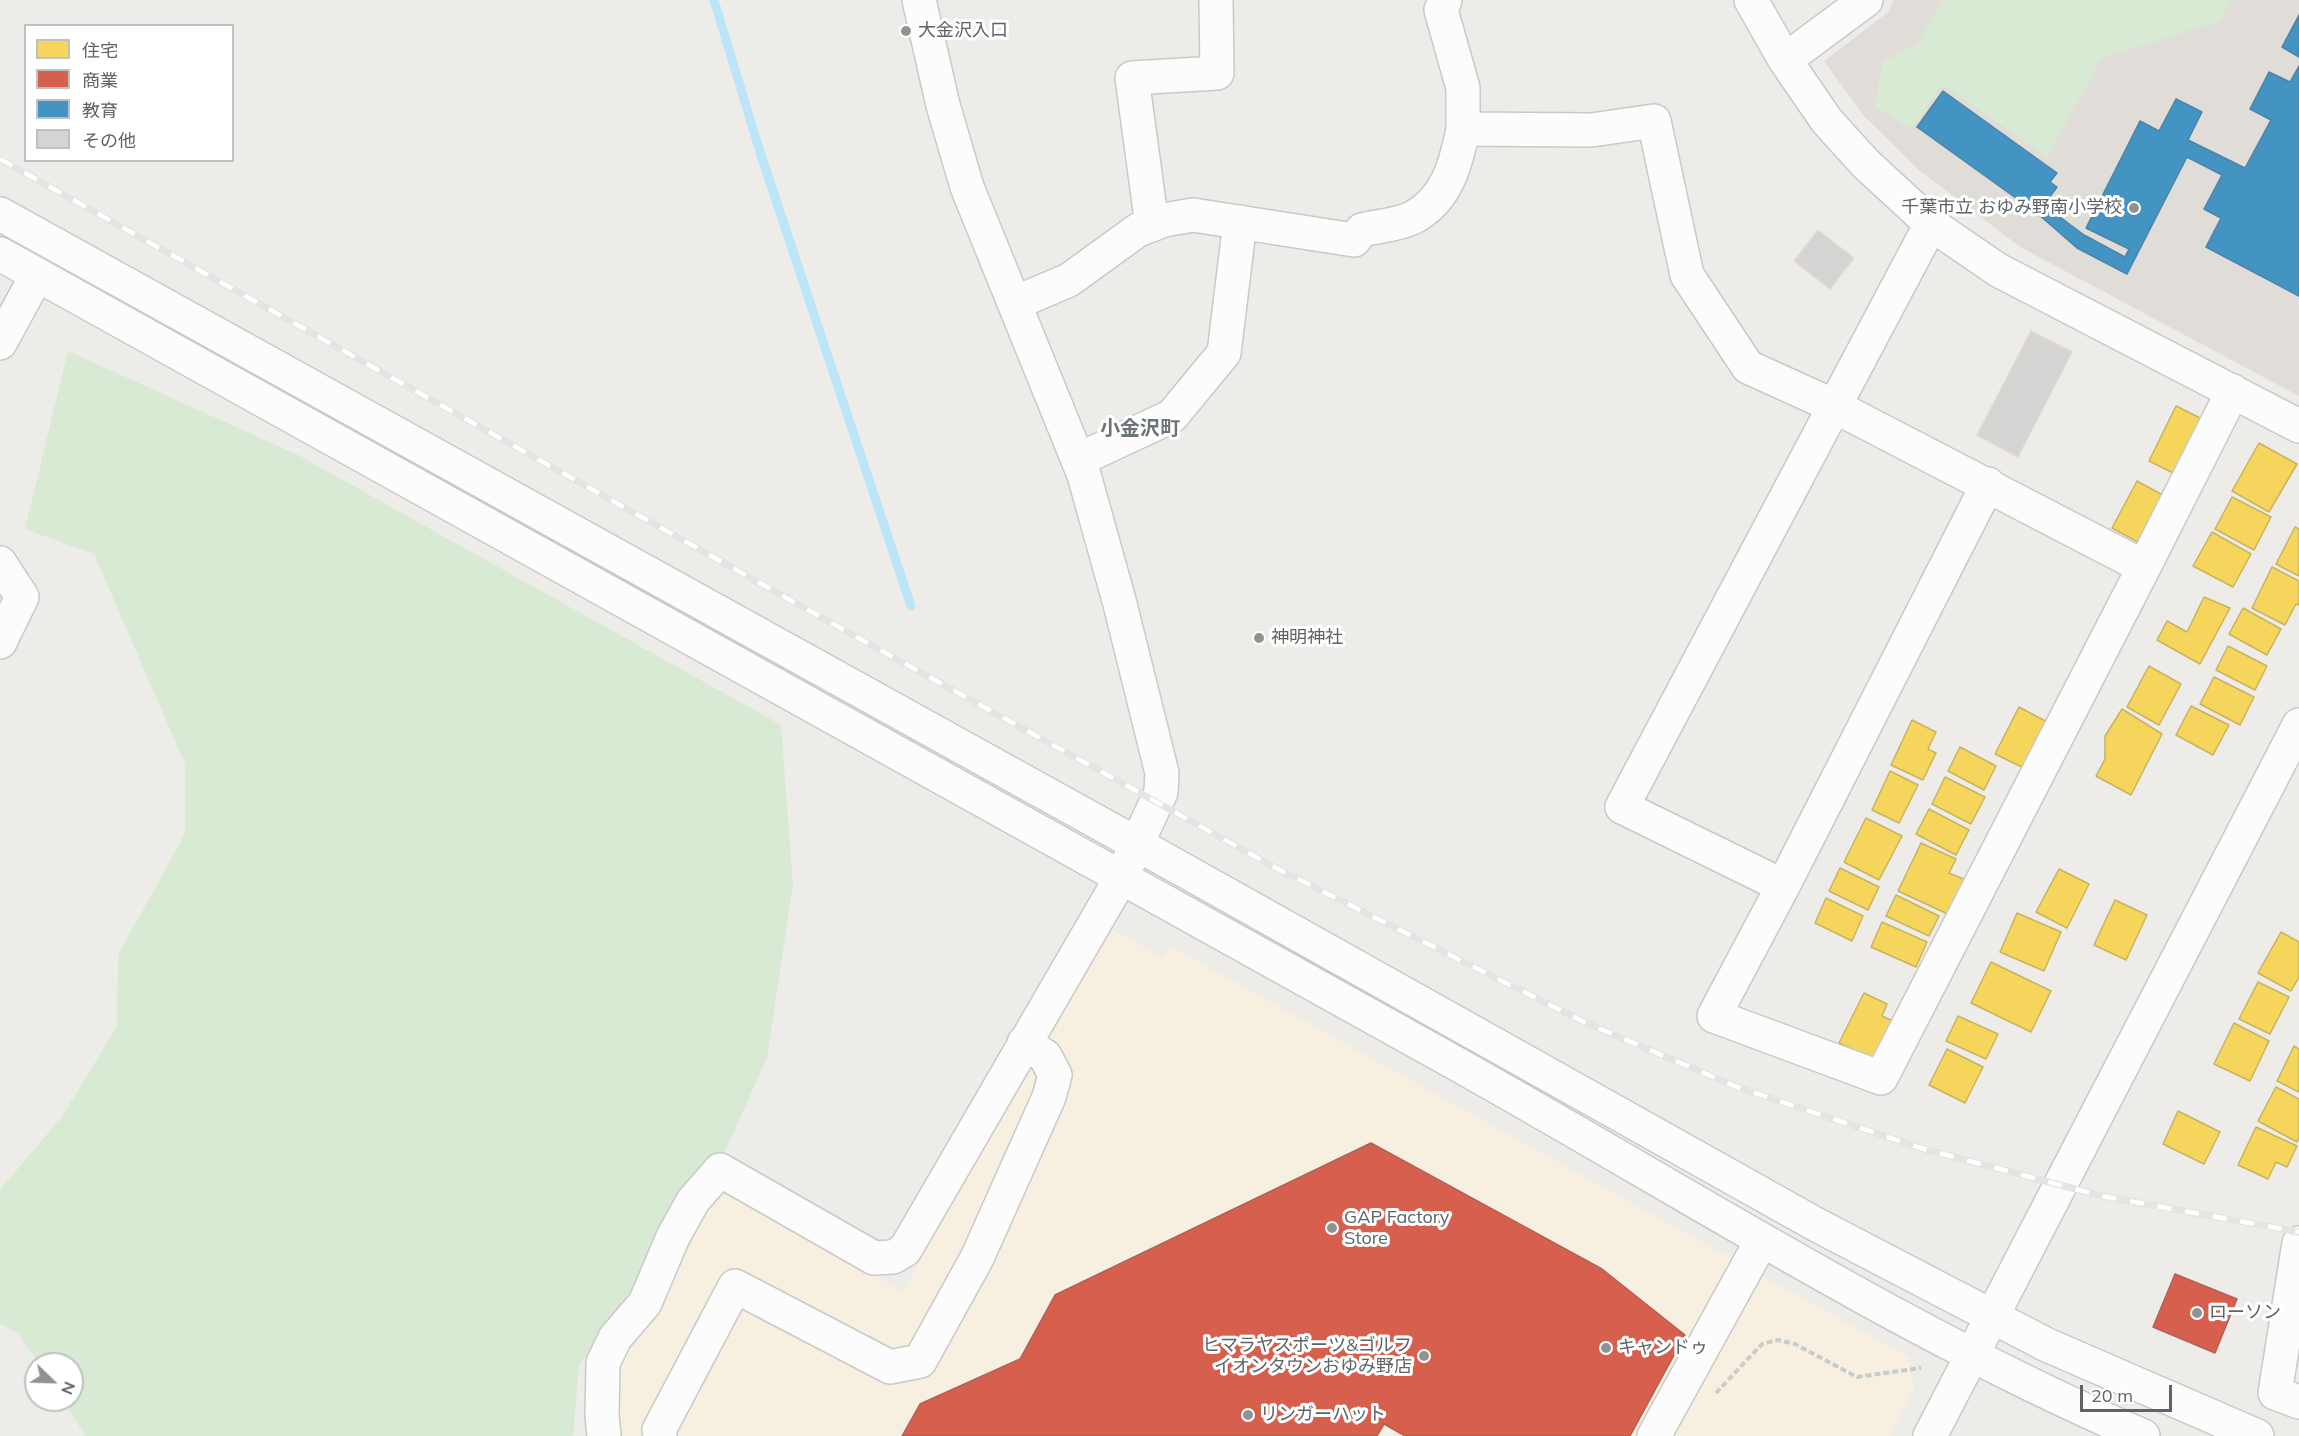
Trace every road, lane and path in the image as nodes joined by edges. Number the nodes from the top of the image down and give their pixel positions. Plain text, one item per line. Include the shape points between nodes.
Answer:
1 (919, 0) edge
2 (1216, 0) edge
3 (1445, 0) edge
4 (1751, 0) edge
5 (1866, 0) edge
6 (1785, 60) junction
7 (1463, 129) junction
8 (0, 214) edge
9 (1240, 222) junction
10 (1931, 224) junction
11 (1152, 225) junction
12 (0, 254) edge
13 (37, 274) junction
14 (1015, 303) junction
15 (0, 343) edge
16 (2233, 392) junction
17 (1834, 406) junction
18 (2299, 426) edge
19 (1078, 460) junction
20 (1988, 484) junction
21 (0, 563) edge
22 (2144, 567) junction
23 (0, 642) edge
24 (2299, 725) edge
25 (1137, 844) junction
26 (1121, 878) junction
27 (1783, 886) junction
28 (1024, 1043) junction
29 (1762, 1240) junction
30 (2298, 1257) edge
31 (1992, 1316) junction
32 (1972, 1356) junction
33 (1921, 1368) dead end
34 (1710, 1400) dead end
35 (2299, 1402) edge
36 (604, 1436) edge
37 (660, 1436) edge
38 (1654, 1436) edge
39 (1930, 1436) edge
40 (2143, 1436) edge
41 (2257, 1436) edge

1 - 14 street via 967,187
2 - 11 street via 1217,73 1132,78
3 - 7 street via 1441,10 1463,88
4 - 6 street
5 - 6 street
6 - 10 street via 1827,121 1865,163
7 - 9 street via 1455,166 1435,201 1411,219 1362,230 1354,240
7 - 17 street via 1592,130 1654,121 1687,275 1748,366
8 - 25 street
9 - 11 street via 1193,215
9 - 19 street via 1224,353 1172,416
10 - 16 street via 1998,270
10 - 17 street
11 - 14 street via 1138,230 1069,280
12 - 13 street
13 - 15 street
13 - 26 street
14 - 19 street
16 - 18 street
16 - 22 street
17 - 20 street
17 - 27 street via 1622,807
19 - 25 street via 1117,592 1162,773 1161,792
20 - 22 street
20 - 27 street
21 - 23 street via 22,597
22 - 27 street via 1881,1078 1714,1016
24 - 31 street
25 - 26 street
25 - 31 street via 1816,1225
26 - 28 street
26 - 29 street via 1479,1076
28 - 36 street via 905,1250 893,1257 874,1258 720,1170 693,1201 673,1236 645,1304 615,1338 603,1363
28 - 37 street via 1045,1056 1055,1075 1049,1097 977,1258 920,1361 890,1367 735,1286
29 - 32 street
29 - 38 street
30 - 35 street via 2276,1393
31 - 32 street
31 - 41 street via 2047,1345
32 - 39 street
32 - 40 street
33 - 34 path via 1857,1377 1795,1344 1778,1340 1762,1344

